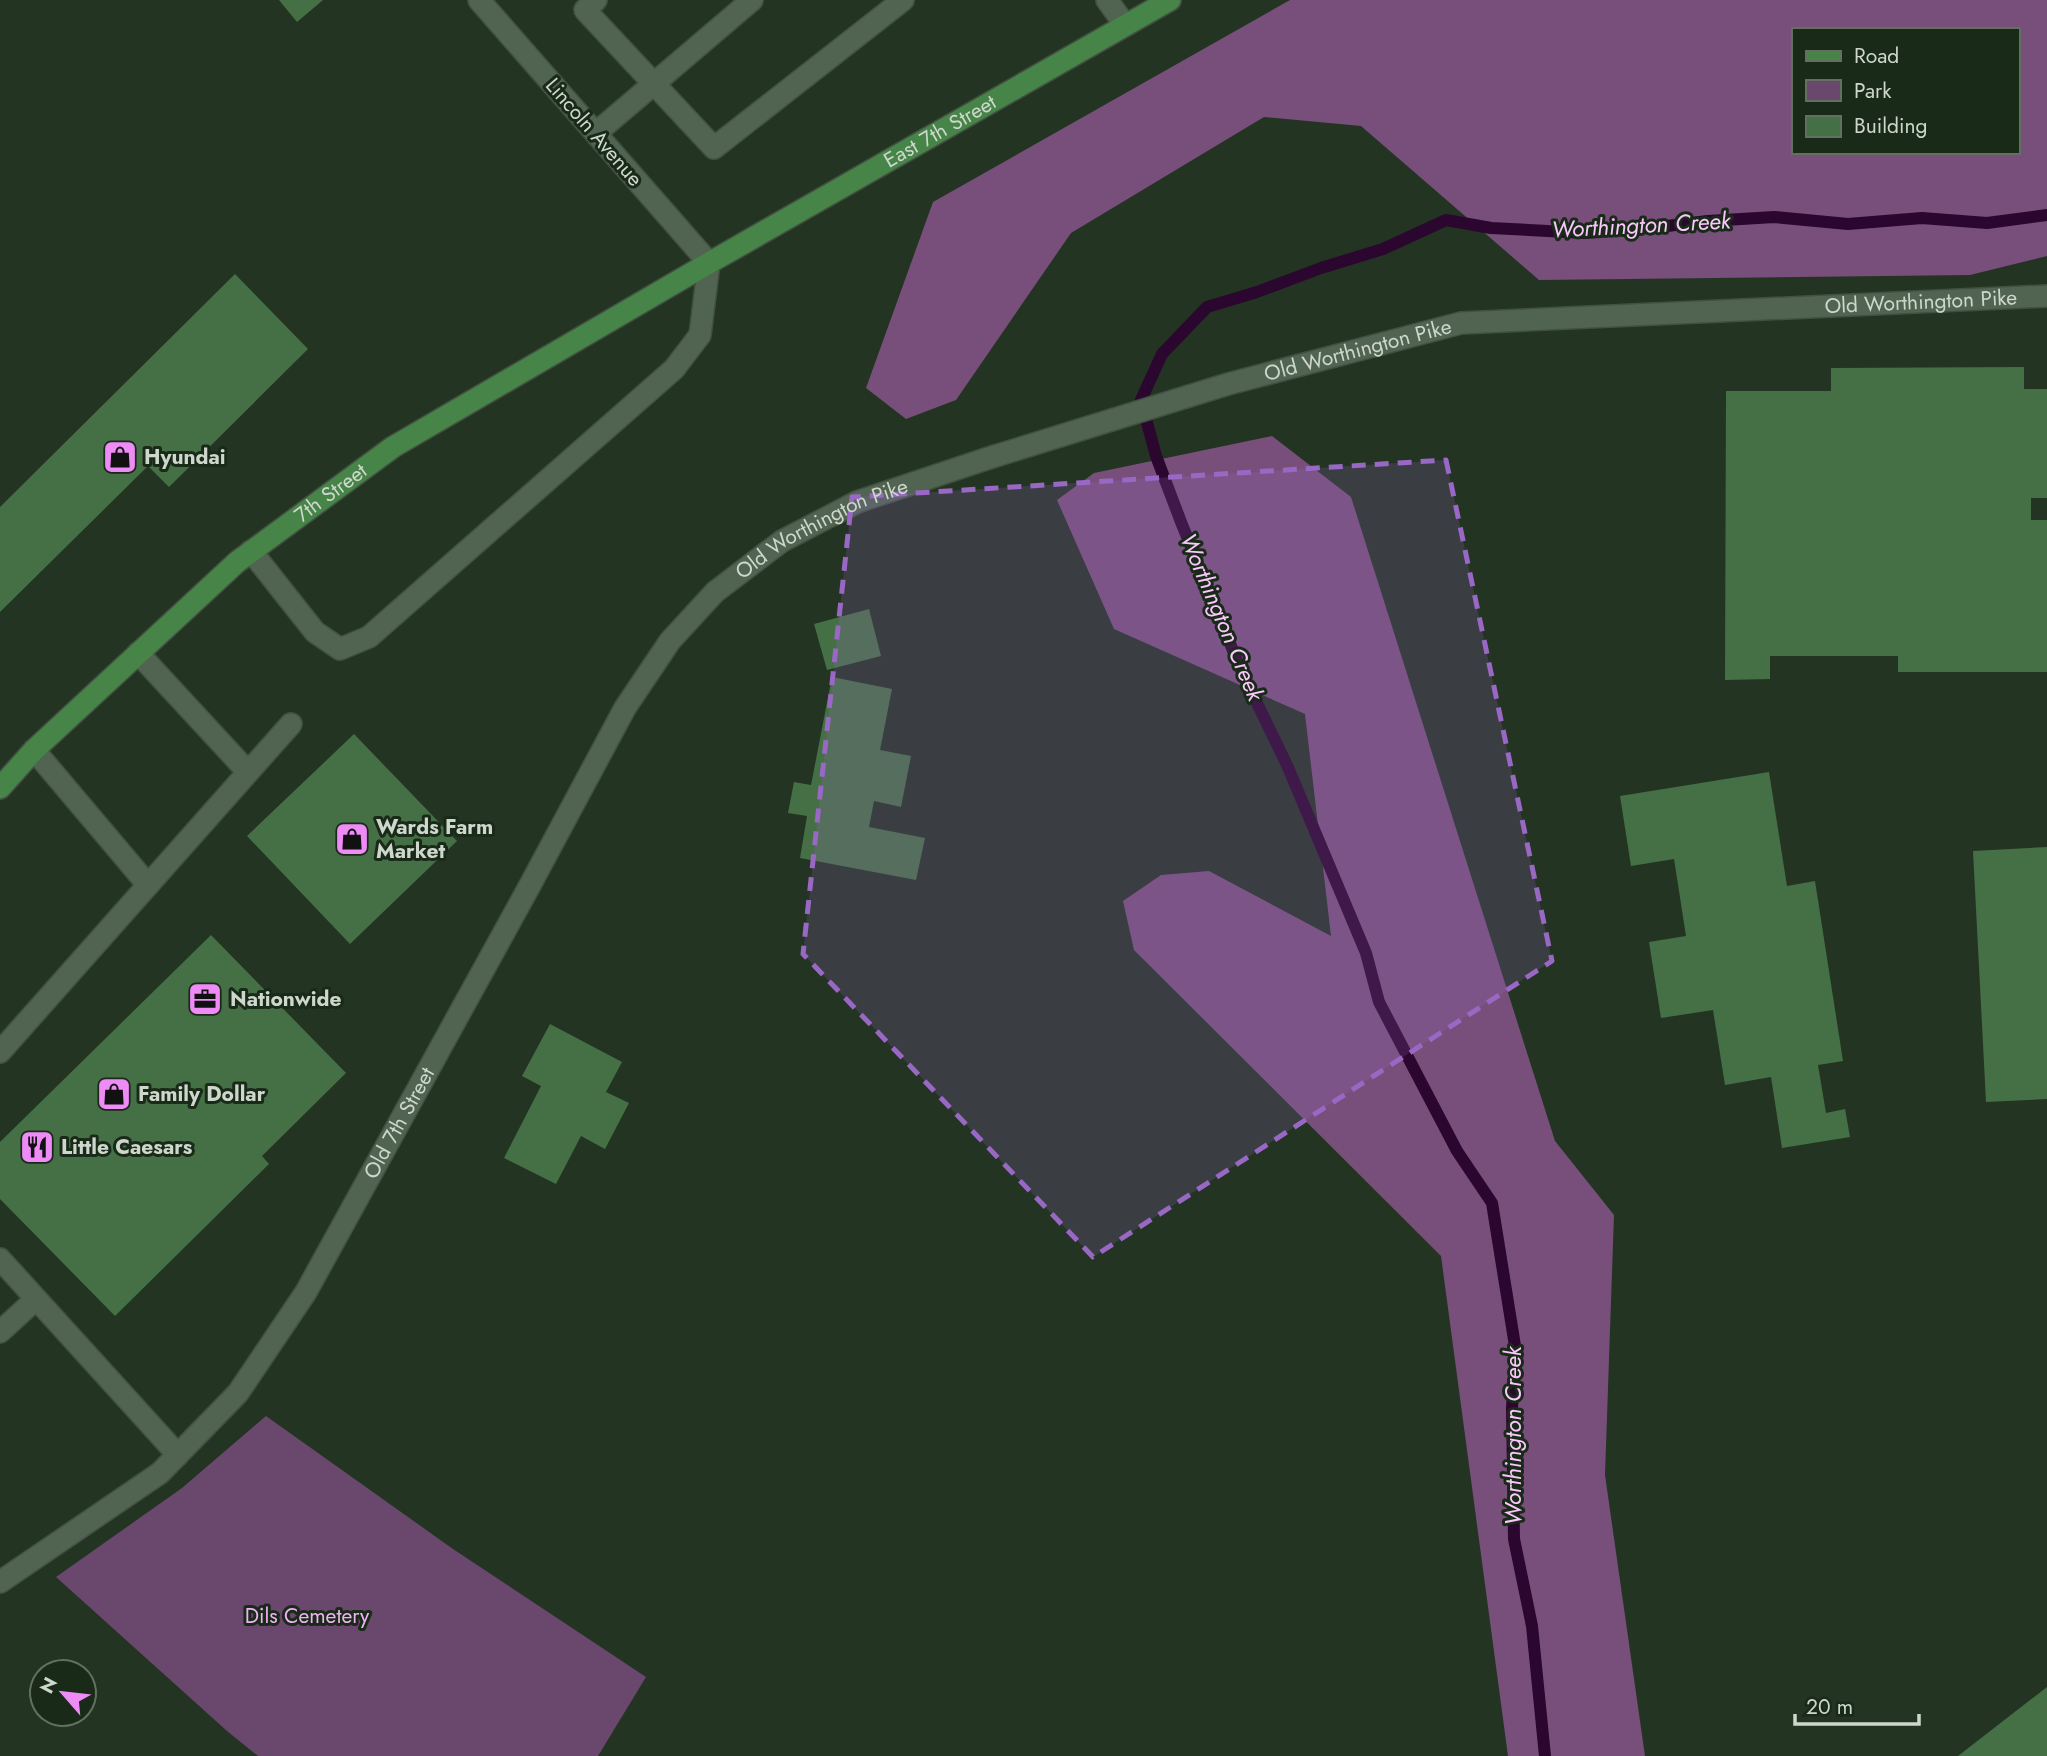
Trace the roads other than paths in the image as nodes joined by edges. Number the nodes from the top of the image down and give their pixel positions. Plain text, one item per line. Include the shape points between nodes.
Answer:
1 (479, 0) edge
2 (596, 0) edge
3 (752, 0) edge
4 (903, 0) edge
5 (1107, 0) edge
6 (1170, 0) edge
7 (1125, 25) junction
8 (653, 85) junction
9 (596, 133) junction
10 (709, 263) junction
11 (2047, 296) edge
12 (251, 551) junction
13 (715, 592) joint
14 (138, 653) junction
15 (291, 724) dead end
16 (34, 750) junction
17 (248, 772) junction
18 (0, 788) edge
19 (148, 885) junction
20 (0, 1052) edge
21 (0, 1259) edge
22 (36, 1299) junction
23 (0, 1332) edge
24 (178, 1455) junction
25 (0, 1582) edge

1 - 9 street, Lincoln Avenue
2 - 8 street via 584,10
3 - 8 street
4 - 8 street via 714,148
5 - 7 street
6 - 7 main road, East 7th Street
7 - 10 main road, East 7th Street
8 - 9 street
9 - 10 street, Lincoln Avenue
10 - 12 main road, 7th Street via 393,447
10 - 12 street via 700,335 674,369 369,637 340,649 315,632
11 - 13 street, Old Worthington Pike via 1461,323 1228,384 857,502 782,541
12 - 14 main road, 7th Street
13 - 24 street, Old 7th Street via 670,641 625,708 306,1292 238,1393
14 - 16 main road, 7th Street
14 - 17 street
15 - 17 street
16 - 18 main road, 7th Street
16 - 19 street
17 - 19 street
19 - 20 street
21 - 22 street
22 - 23 street
22 - 24 street
24 - 25 street, Old 7th Street via 160,1473

